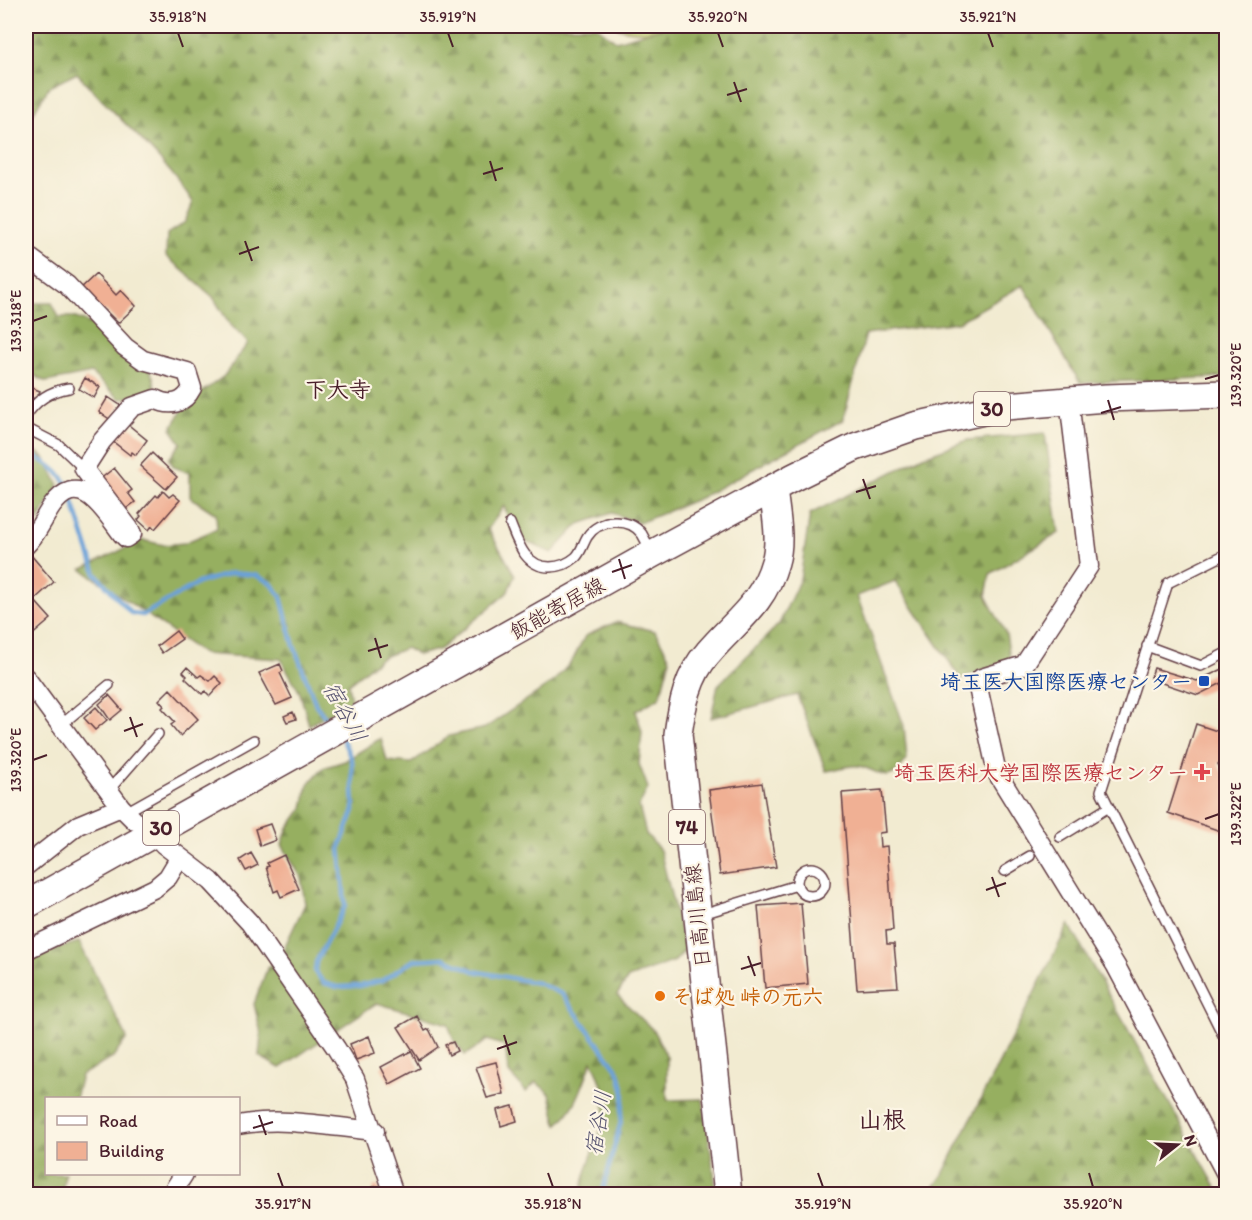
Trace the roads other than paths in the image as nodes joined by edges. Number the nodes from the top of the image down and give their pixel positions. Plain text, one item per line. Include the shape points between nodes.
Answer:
1 (646, 26) edge
2 (656, 26) edge
3 (26, 255) edge
4 (69, 388) dead end
5 (1227, 394) edge
6 (1069, 400) junction
7 (26, 416) edge
8 (26, 428) edge
9 (84, 469) junction
10 (773, 488) junction
11 (510, 523) dead end
12 (26, 545) edge
13 (1227, 554) edge
14 (652, 555) junction
15 (1147, 646) junction
16 (1227, 653) edge
17 (28, 685) edge
18 (109, 685) dead end
19 (61, 724) junction
20 (158, 734) dead end
21 (254, 740) dead end
22 (109, 790) junction
23 (1109, 807) junction
24 (127, 813) junction
25 (1060, 837) dead end
26 (163, 844) dead end
27 (1030, 856) dead end
28 (180, 857) junction
29 (26, 866) edge
30 (1005, 871) dead end
31 (797, 885) dead end
32 (26, 905) edge
33 (697, 916) junction
34 (26, 950) edge
35 (1227, 1041) edge
36 (240, 1125) edge
37 (375, 1131) junction
38 (1227, 1174) edge
39 (183, 1175) edge
40 (171, 1194) edge
41 (394, 1194) edge
42 (728, 1194) edge

1 - 2 lane
3 - 9 street via 67,285 125,347 152,363 187,372 191,381 187,398 175,404 155,399 132,406
4 - 7 lane via 42,398
5 - 6 main road, 飯能寄居線 / 30
6 - 10 main road, 飯能寄居線 / 30 via 990,409 915,426 848,451
6 - 38 street via 1089,566 1024,665 981,678 977,683 997,773 1116,966
8 - 9 lane via 59,445
9 - 12 street via 129,528 130,537 122,534 87,493 76,490 53,504
10 - 14 main road, 飯能寄居線 / 30
10 - 33 main road, 日高川島線 / 74 via 778,543 769,579 753,607 698,667 681,714 679,750
11 - 14 lane via 526,558 544,567 577,557 587,537 607,522 620,522 636,529
13 - 15 lane via 1168,583
14 - 32 main road, 飯能寄居線 / 30
15 - 16 lane via 1201,666
15 - 23 lane via 1101,790
17 - 19 street
18 - 19 lane
19 - 22 street
20 - 22 lane
21 - 24 lane
22 - 24 street
23 - 25 lane
23 - 35 lane
24 - 29 street via 78,825
26 - 28 street
27 - 30 lane
28 - 34 street via 168,877 155,888
28 - 37 street via 211,881 250,923 355,1078
31 - 33 lane
33 - 42 main road, 日高川島線 / 74
36 - 37 street via 288,1123
37 - 41 street
39 - 40 street

